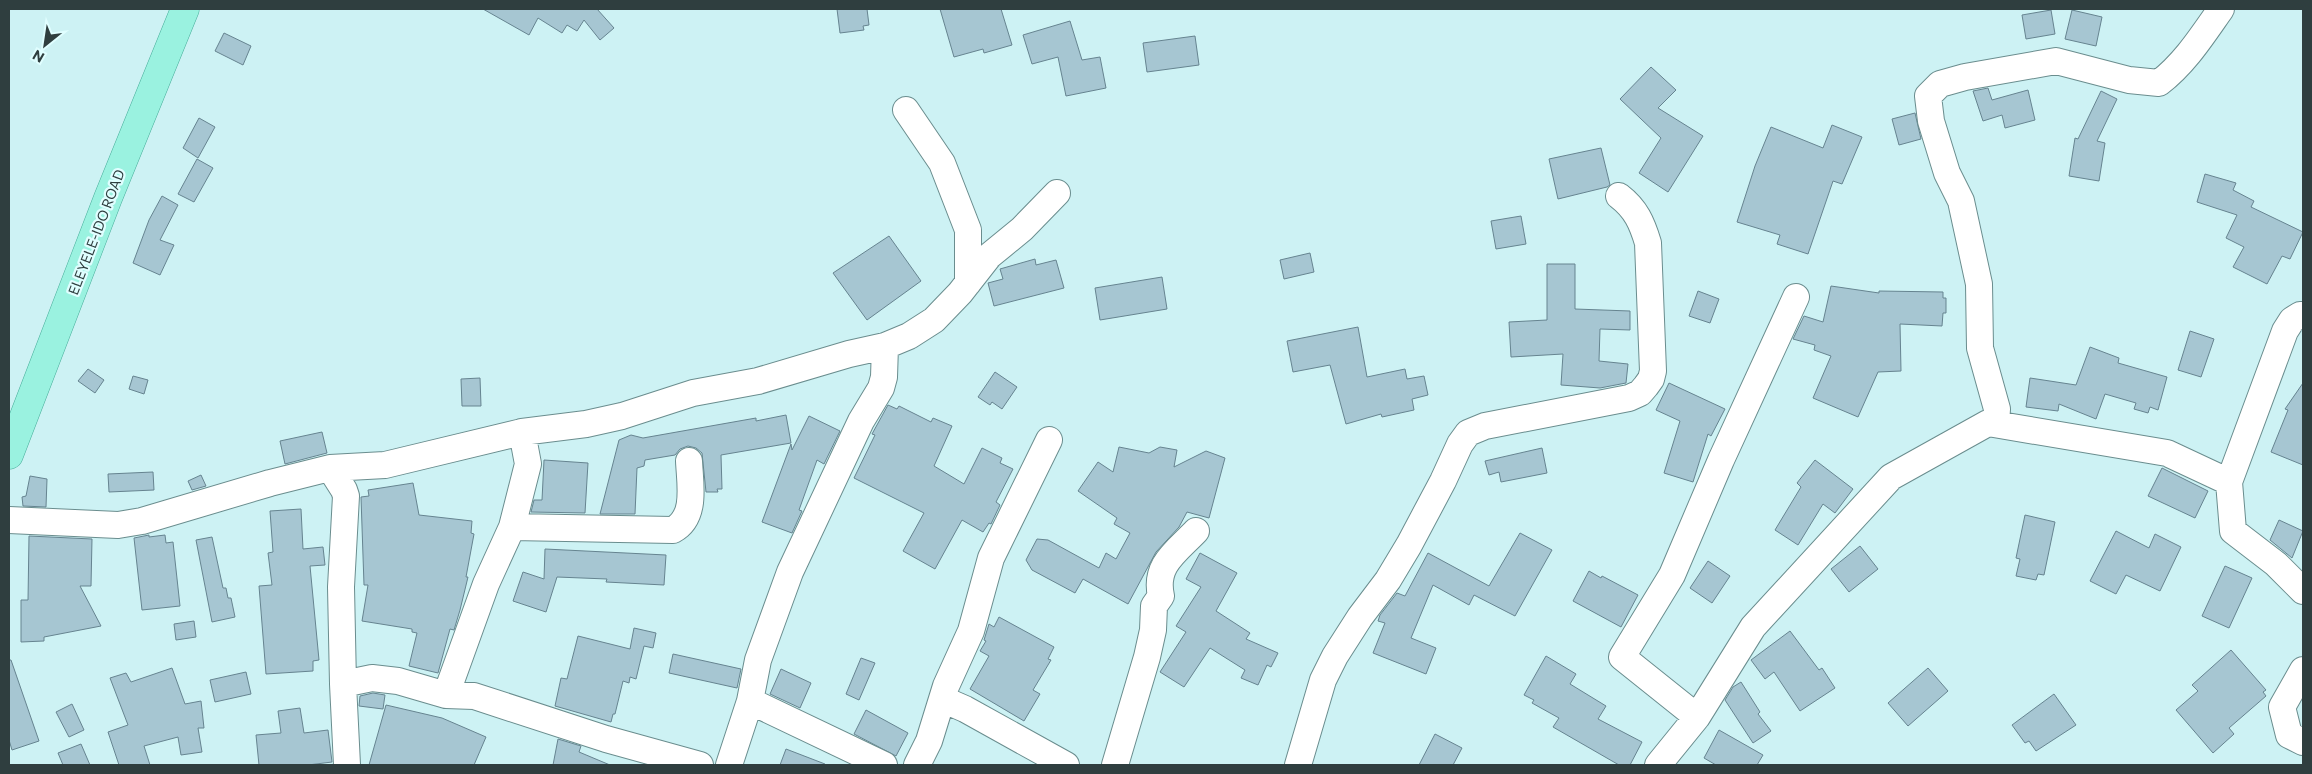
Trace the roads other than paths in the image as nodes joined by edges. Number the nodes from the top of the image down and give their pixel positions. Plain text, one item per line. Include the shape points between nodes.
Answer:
1 (185, 9) edge
2 (2221, 9) edge
3 (906, 110) dead end
4 (1057, 193) dead end
5 (1619, 196) dead end
6 (968, 283) junction
7 (1796, 297) dead end
8 (2303, 315) edge
9 (885, 346) junction
10 (1996, 424) junction
11 (522, 432) junction
12 (1049, 440) dead end
13 (9, 455) edge
14 (689, 461) dead end
15 (330, 468) junction
16 (2229, 482) junction
17 (9, 520) edge
18 (512, 527) junction
19 (1196, 531) dead end
20 (2303, 592) edge
21 (2303, 670) edge
22 (343, 684) junction
23 (446, 694) junction
24 (942, 699) junction
25 (750, 701) junction
26 (1697, 717) junction
27 (2303, 742) edge
28 (347, 765) edge
29 (700, 765) edge
30 (728, 765) edge
31 (884, 765) edge
32 (917, 765) edge
33 (1066, 765) edge
34 (1115, 765) edge
35 (1298, 765) edge
36 (1658, 765) edge

1 - 13 main road, ELEYELE-IDO ROAD
2 - 10 street via 2174,72 2159,83 2129,80 2056,61 1965,77 1940,84 1928,96 1931,121 1948,174 1961,201 1979,284 1980,348 1997,409
3 - 6 street via 942,163 968,230
4 - 6 street via 1022,229 989,256
5 - 35 street via 1634,208 1644,226 1648,243 1651,379 1640,393 1629,398 1485,426 1468,433 1405,552 1360,617 1323,680
6 - 9 street via 934,320
7 - 26 street via 1672,575 1622,657
8 - 16 street via 2292,320 2285,331
9 - 11 street via 758,381 693,393 622,416
9 - 25 street via 881,388 852,438 790,572 758,660
10 - 16 street via 2167,453
10 - 26 street via 1988,423 1891,478 1753,627
11 - 15 street via 385,465
11 - 18 street via 528,464
12 - 24 street via 991,558 971,631
14 - 18 street via 690,504 685,521 673,530
15 - 17 street via 142,521 118,524
15 - 22 street via 346,496 341,587
16 - 20 street via 2233,531 2276,564
18 - 23 street via 486,584
19 - 34 street via 1163,566 1160,574 1160,596 1154,606 1154,630
21 - 27 street via 2282,707 2289,735
22 - 23 street via 372,678
22 - 28 street
23 - 29 street via 474,696 606,739
24 - 32 street via 929,741
24 - 33 street
25 - 30 street
25 - 31 street
26 - 36 street

